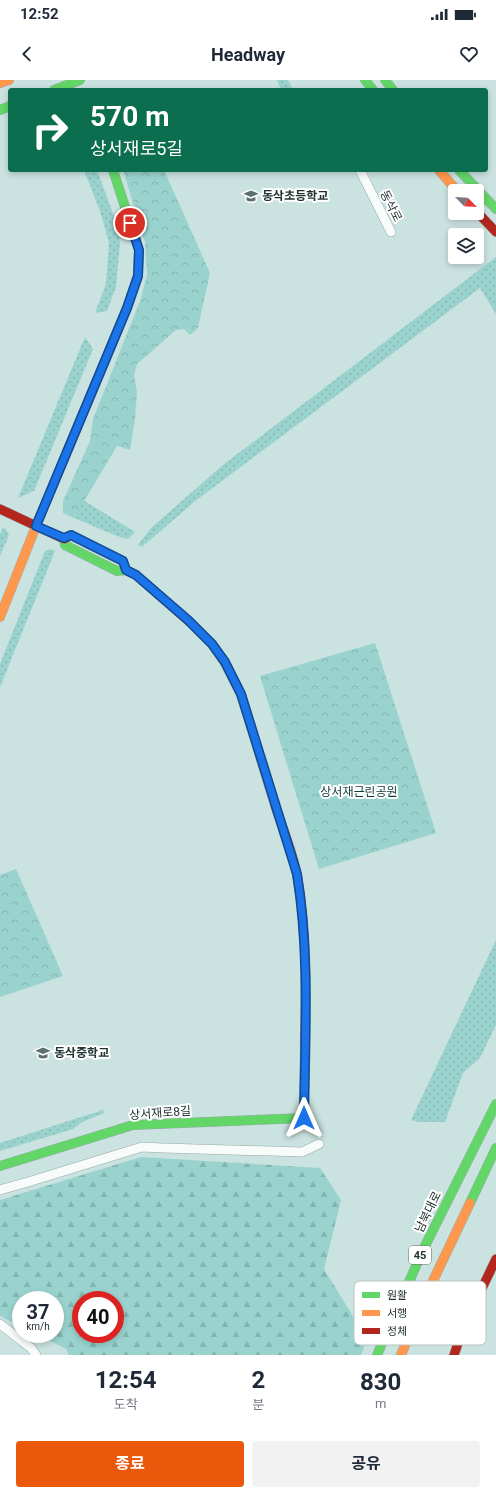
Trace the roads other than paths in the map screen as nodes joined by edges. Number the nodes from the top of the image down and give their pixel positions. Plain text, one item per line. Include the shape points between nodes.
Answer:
1 (9, 80) edge
2 (81, 80) edge
3 (365, 80) edge
4 (385, 80) edge
5 (0, 84) edge
6 (59, 88) edge
7 (371, 88) edge
8 (391, 88) edge
9 (114, 172) edge
10 (361, 172) edge
11 (441, 172) edge
12 (461, 172) edge
13 (451, 184) edge
14 (496, 209) edge
15 (484, 219) edge
16 (391, 232) dead end
17 (496, 232) edge
18 (0, 509) edge
19 (36, 526) junction
20 (0, 617) edge
21 (496, 1104) edge
22 (319, 1144) dead end
23 (496, 1148) edge
24 (0, 1166) edge
25 (0, 1190) edge
26 (496, 1259) edge
27 (409, 1281) edge
28 (433, 1281) edge
29 (485, 1281) edge
30 (0, 1324) edge
31 (381, 1345) edge
32 (405, 1345) edge
33 (457, 1345) edge
34 (36, 1355) edge
35 (377, 1355) edge
36 (401, 1355) edge
37 (454, 1355) edge

1 - 5 main road
2 - 6 main road
3 - 7 main road
4 - 8 main road
9 - 19 main road via 139,250 138,276
10 - 16 street, 동삭로
11 - 13 main road
12 - 14 main road
15 - 17 main road
18 - 19 main road
19 - 20 main road
19 - 24 main road, 상서재로8길 via 64,538 71,535 123,561 126,570 136,575 212,644 225,662 241,694 297,874 305,945 304,1118 133,1125
21 - 27 main road, 남북대로 / 45
22 - 25 street via 302,1152 142,1146
23 - 28 main road, 45
26 - 29 main road
30 - 34 street via 31,1348
31 - 35 main road, 남북대로 / 45
32 - 36 main road, 45
33 - 37 main road

